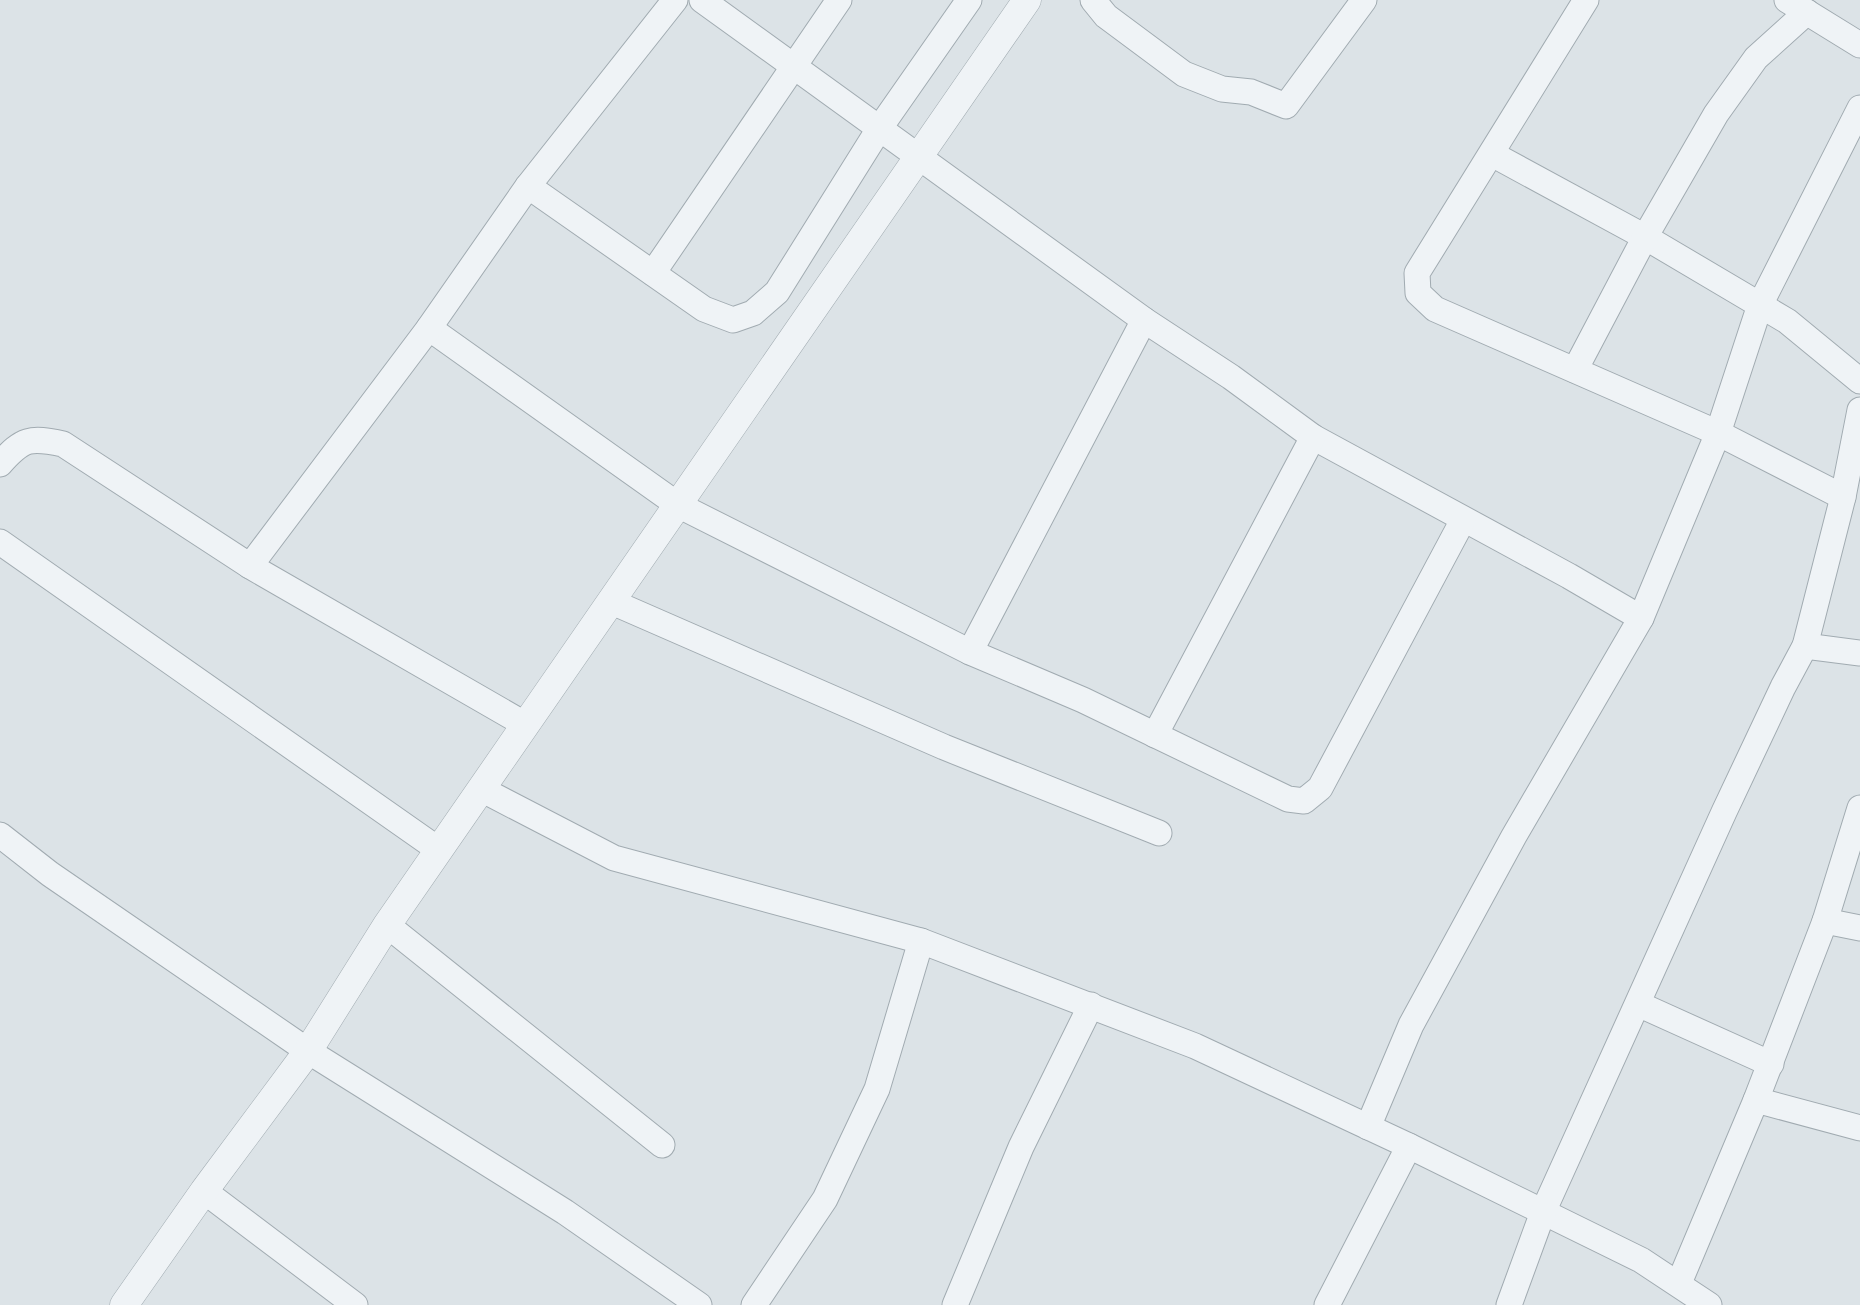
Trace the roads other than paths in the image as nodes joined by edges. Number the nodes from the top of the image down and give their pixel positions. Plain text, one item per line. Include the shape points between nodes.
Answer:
1 (675, 0) edge
2 (702, 0) edge
3 (839, 0) edge
4 (969, 0) edge
5 (1027, 0) edge
6 (1093, 0) edge
7 (1364, 0) edge
8 (1586, 0) edge
9 (1797, 6) edge
10 (1860, 45) edge
11 (794, 67) junction
12 (1860, 108) edge
13 (879, 129) junction
14 (1492, 154) junction
15 (917, 157) junction
16 (528, 186) junction
17 (1645, 237) junction
18 (654, 274) junction
19 (1760, 305) junction
20 (1144, 320) junction
21 (429, 328) junction
22 (1575, 370) junction
23 (1860, 381) edge
24 (1860, 410) edge
25 (1718, 433) junction
26 (1313, 436) junction
27 (0, 464) edge
28 (1843, 497) junction
29 (678, 505) junction
30 (1463, 520) junction
31 (0, 542) edge
32 (250, 566) junction
33 (612, 602) junction
34 (1641, 618) junction
35 (1805, 646) junction
36 (970, 652) junction
37 (1860, 653) edge
38 (526, 725) junction
39 (1155, 734) junction
40 (481, 789) junction
41 (1860, 808) edge
42 (1159, 833) dead end
43 (0, 835) edge
44 (439, 850) junction
45 (1825, 921) junction
46 (387, 925) junction
47 (1860, 928) edge
48 (921, 941) junction
49 (1638, 1004) junction
50 (1091, 1005) junction
51 (308, 1051) junction
52 (1771, 1064) junction
53 (1756, 1100) junction
54 (1368, 1127) junction
55 (1860, 1128) edge
56 (662, 1145) dead end
57 (1409, 1146) junction
58 (204, 1191) junction
59 (1543, 1212) junction
60 (1679, 1283) junction
61 (124, 1305) edge
62 (355, 1305) edge
63 (699, 1305) edge
64 (754, 1305) edge
65 (954, 1305) edge
66 (1327, 1305) edge
67 (1509, 1305) edge
68 (1709, 1305) edge

1 - 16 street
2 - 11 street
3 - 11 street
4 - 13 street
5 - 15 street
6 - 7 street via 1106,16 1184,74 1222,88 1251,92 1286,106
8 - 14 street
9 - 10 street
9 - 17 street via 1716,114
11 - 13 street
11 - 18 street
12 - 19 street
13 - 15 street
13 - 18 street via 776,292 753,313 733,320 704,309
14 - 17 street
14 - 22 street via 1417,273 1418,293 1435,309
15 - 20 street
15 - 29 street
16 - 18 street
16 - 21 street
17 - 19 street
17 - 22 street
19 - 23 street via 1787,322
19 - 25 street
20 - 26 street via 1232,377
20 - 36 street
21 - 29 street
21 - 32 street
22 - 25 street
24 - 28 street
25 - 28 street
25 - 34 street
26 - 30 street
26 - 39 street
27 - 32 street via 14,448 36,438 63,444
28 - 35 street
29 - 33 street
29 - 36 street
30 - 34 street
30 - 39 street via 1320,788 1304,801 1288,799
31 - 44 street
32 - 38 street
33 - 38 street
33 - 42 street via 953,751
34 - 54 street via 1514,836 1411,1025
35 - 37 street
35 - 49 street via 1724,812
36 - 39 street
38 - 40 street
40 - 44 street
40 - 48 street via 614,858
41 - 45 street
43 - 51 street via 50,874
44 - 46 street
45 - 47 street
45 - 52 street
46 - 51 street
46 - 56 street
48 - 50 street
48 - 64 street via 877,1089 825,1199
49 - 52 street
49 - 59 street
50 - 54 street via 1195,1046
50 - 65 street via 1021,1148
51 - 58 street
51 - 63 street via 565,1212
52 - 53 street
53 - 55 street
53 - 60 street
54 - 57 street
57 - 59 street
57 - 66 street
58 - 61 street
58 - 62 street
59 - 60 street via 1641,1260
59 - 67 street
60 - 68 street

